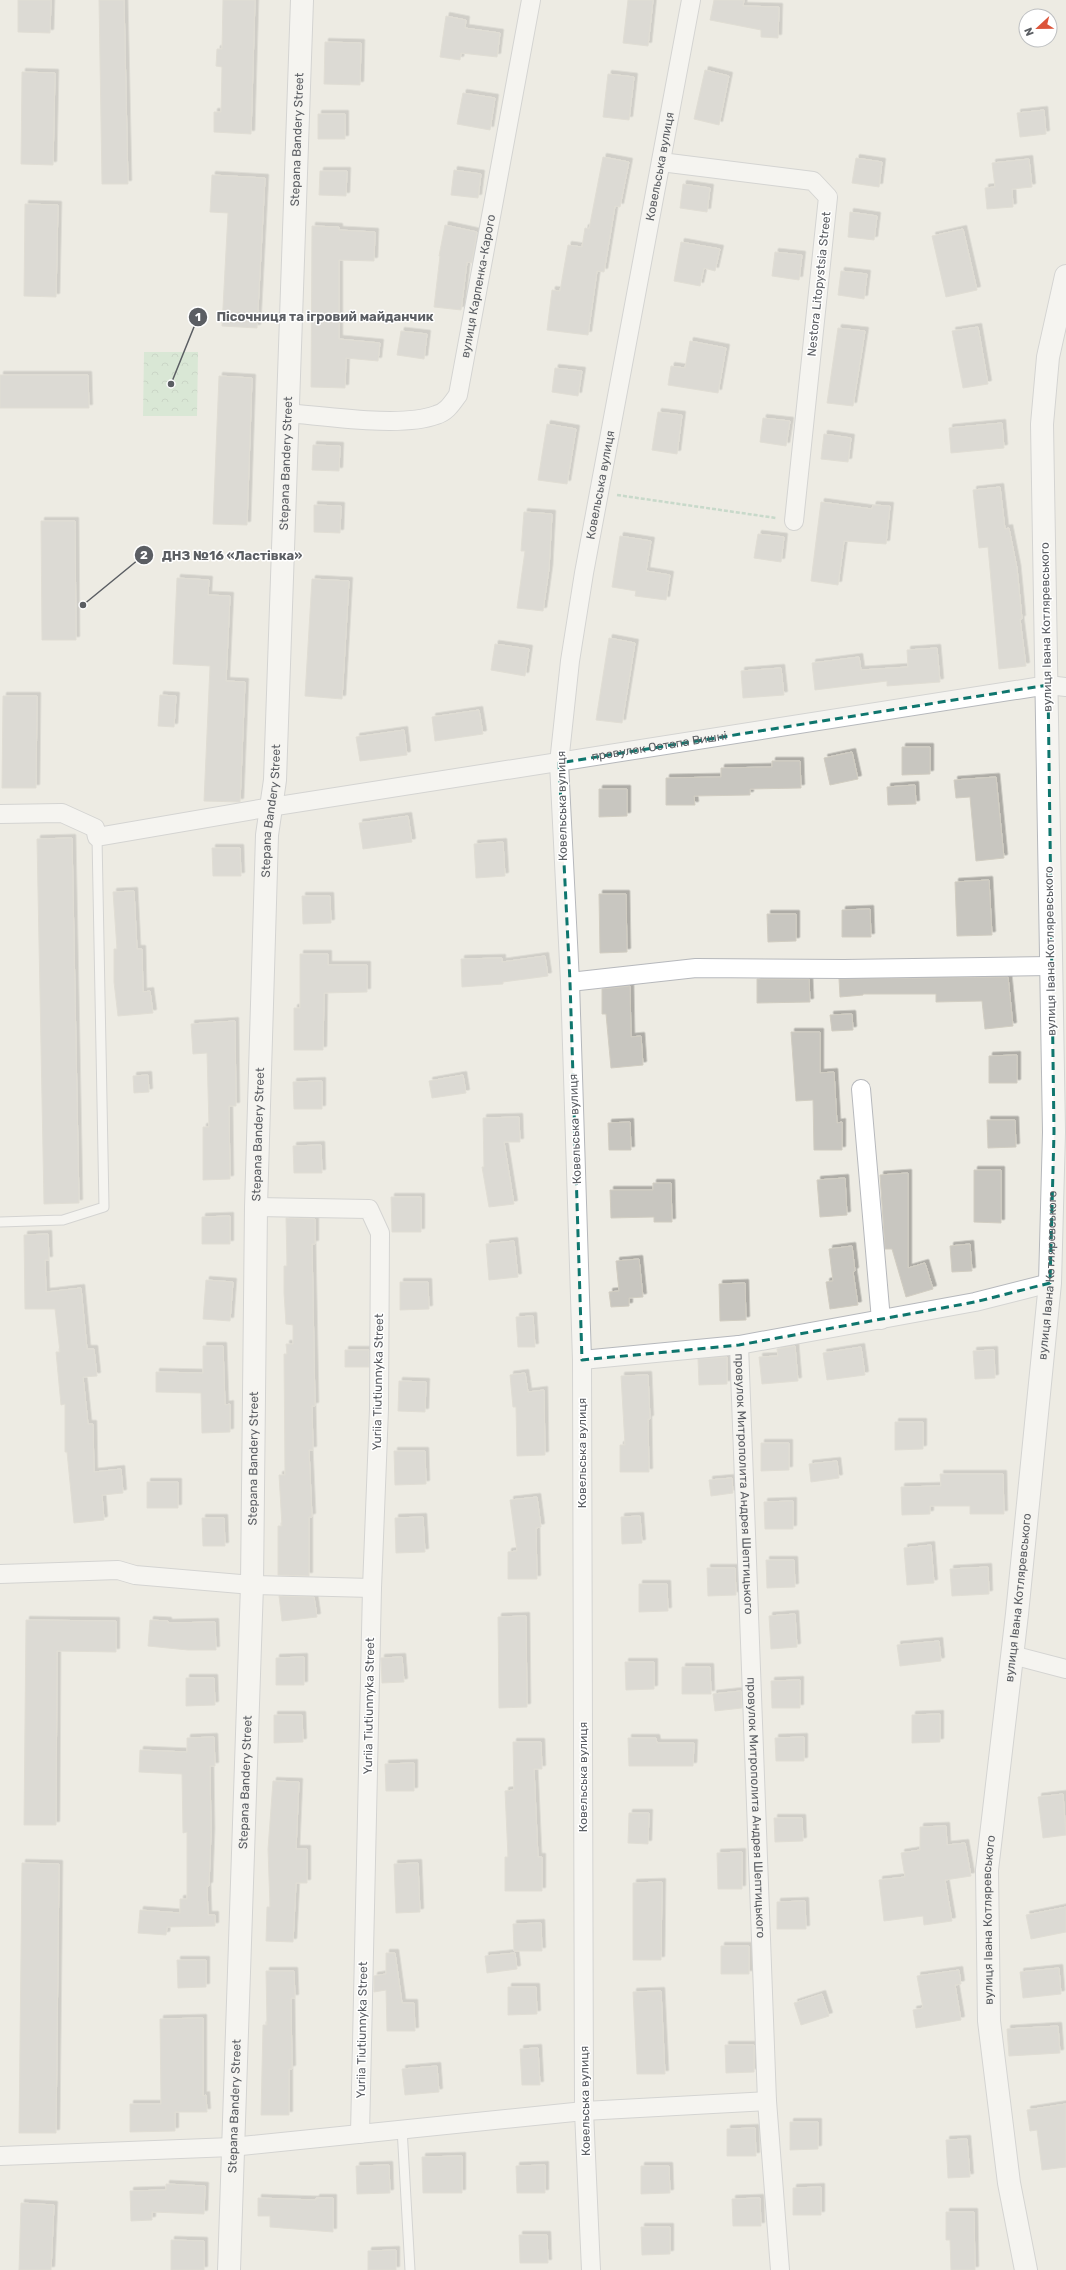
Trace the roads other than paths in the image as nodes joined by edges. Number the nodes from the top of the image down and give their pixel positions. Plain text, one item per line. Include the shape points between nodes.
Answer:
1 (302, 0) edge
2 (531, 0) edge
3 (691, 0) edge
4 (661, 162) junction
5 (1066, 276) edge
6 (287, 413) junction
7 (794, 521) road end
8 (1057, 686) edge
9 (559, 763) junction
10 (272, 807) junction
11 (0, 814) edge
12 (97, 837) junction
13 (1050, 966) junction
14 (570, 982) junction
15 (861, 1089) dead end
16 (256, 1207) junction
17 (0, 1222) edge
18 (1050, 1283) junction
19 (881, 1320) junction
20 (739, 1345) junction
21 (582, 1360) junction
22 (0, 1574) edge
23 (252, 1585) junction
24 (372, 1588) junction
25 (1012, 1655) junction
26 (1066, 1669) edge
27 (767, 2101) junction
28 (584, 2111) junction
29 (402, 2128) junction
30 (360, 2134) junction
31 (232, 2146) junction
32 (0, 2156) edge
33 (229, 2270) edge
34 (410, 2270) edge
35 (591, 2270) edge
36 (780, 2270) edge
37 (1026, 2270) edge

1 - 6 street, Stepana Bandery Street
2 - 6 street, вулиця Карпенка-Карого via 458,395 449,407 436,416 400,420 365,420
3 - 4 street, Ковельська вулиця
4 - 7 street, Nestora Litopystsia Street via 813,182 828,198
4 - 9 street, Ковельська вулиця via 570,661
5 - 8 street, вулиця Івана Котляревського via 1048,357 1042,424
6 - 10 street, Stepana Bandery Street
8 - 9 street, провулок Остапа Вишні
8 - 13 street, вулиця Івана Котляревського
9 - 10 street, провулок Остапа Вишні
9 - 14 street, Ковельська вулиця
10 - 12 street, провулок Остапа Вишні
10 - 16 street, Stepana Bandery Street via 267,835
11 - 12 street via 62,813 95,828
12 - 17 lane via 104,1207 63,1220
13 - 14 street via 696,968
13 - 18 street, вулиця Івана Котляревського via 1054,1132
14 - 21 street, Ковельська вулиця
15 - 19 street
16 - 23 street, Stepana Bandery Street
16 - 24 street, Yuriia Tiutiunnyka Street via 369,1209 380,1233 379,1409
18 - 19 street via 975,1302
18 - 25 street, вулиця Івана Котляревського
19 - 20 street
20 - 21 street
20 - 27 street, провулок Митрополита Андрея Шептицького
21 - 28 street, Ковельська вулиця
22 - 23 street via 118,1570 135,1575
23 - 24 street
23 - 31 street, Stepana Bandery Street
24 - 30 street, Yuriia Tiutiunnyka Street
25 - 26 street
25 - 37 street, вулиця Івана Котляревського via 987,1870 989,2013 1009,2183
27 - 28 street
27 - 36 street, провулок Митрополита Андрея Шептицького
28 - 29 street
28 - 35 street, Ковельська вулиця
29 - 30 street
29 - 34 lane
30 - 31 street
31 - 32 street
31 - 33 street, Stepana Bandery Street

